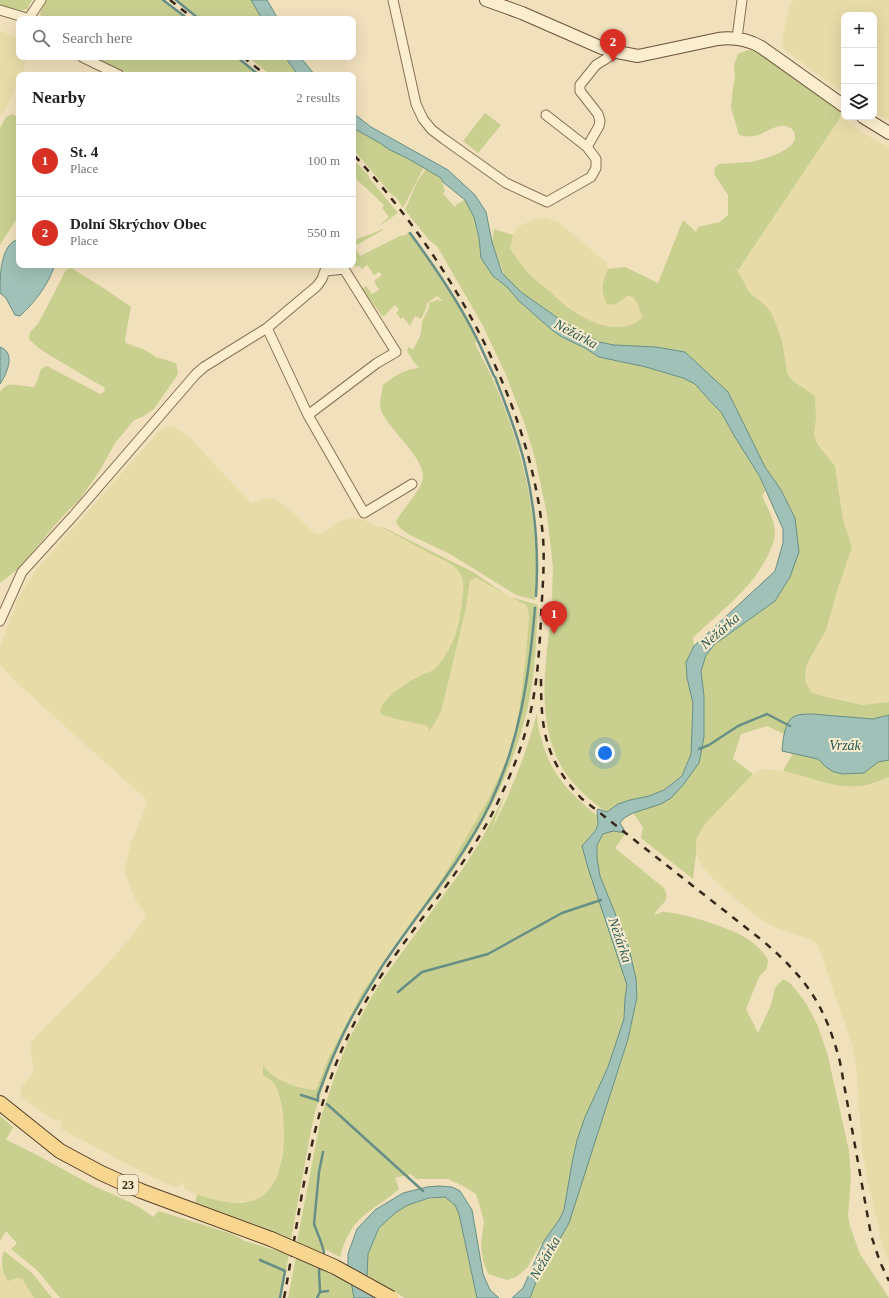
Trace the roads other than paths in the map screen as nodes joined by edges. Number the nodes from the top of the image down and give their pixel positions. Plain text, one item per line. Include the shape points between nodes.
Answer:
1 (41, 0) edge
2 (393, 0) edge
3 (486, 0) edge
4 (742, 0) edge
5 (0, 10) edge
6 (22, 16) edge
7 (31, 16) edge
8 (737, 38) junction
9 (593, 43) junction
10 (617, 52) junction
11 (88, 60) edge
12 (601, 61) junction
13 (113, 72) edge
14 (841, 104) edge
15 (546, 115) dead end
16 (868, 120) edge
17 (889, 133) edge
18 (587, 147) junction
19 (326, 268) edge
20 (267, 328) junction
21 (308, 415) junction
22 (412, 484) dead end
23 (0, 621) edge
24 (0, 1103) edge
25 (391, 1298) edge

1 - 7 street
2 - 18 street via 416,104 423,120 432,130 506,183 547,202 591,177 596,168 596,159
3 - 9 street
4 - 8 street
5 - 6 street
8 - 10 street via 718,39 638,56
8 - 14 street via 761,47
9 - 10 street
9 - 12 street
10 - 12 street
11 - 13 street
12 - 18 street via 580,85 580,91 598,114 600,121
15 - 18 street
16 - 17 street
19 - 20 street via 317,286
19 - 21 street via 344,269 396,352 377,363
20 - 21 street
20 - 23 street via 196,374 22,572
21 - 22 street via 364,513
24 - 25 main road, 23, bridge via 60,1151 101,1173 148,1194 271,1239 335,1267

